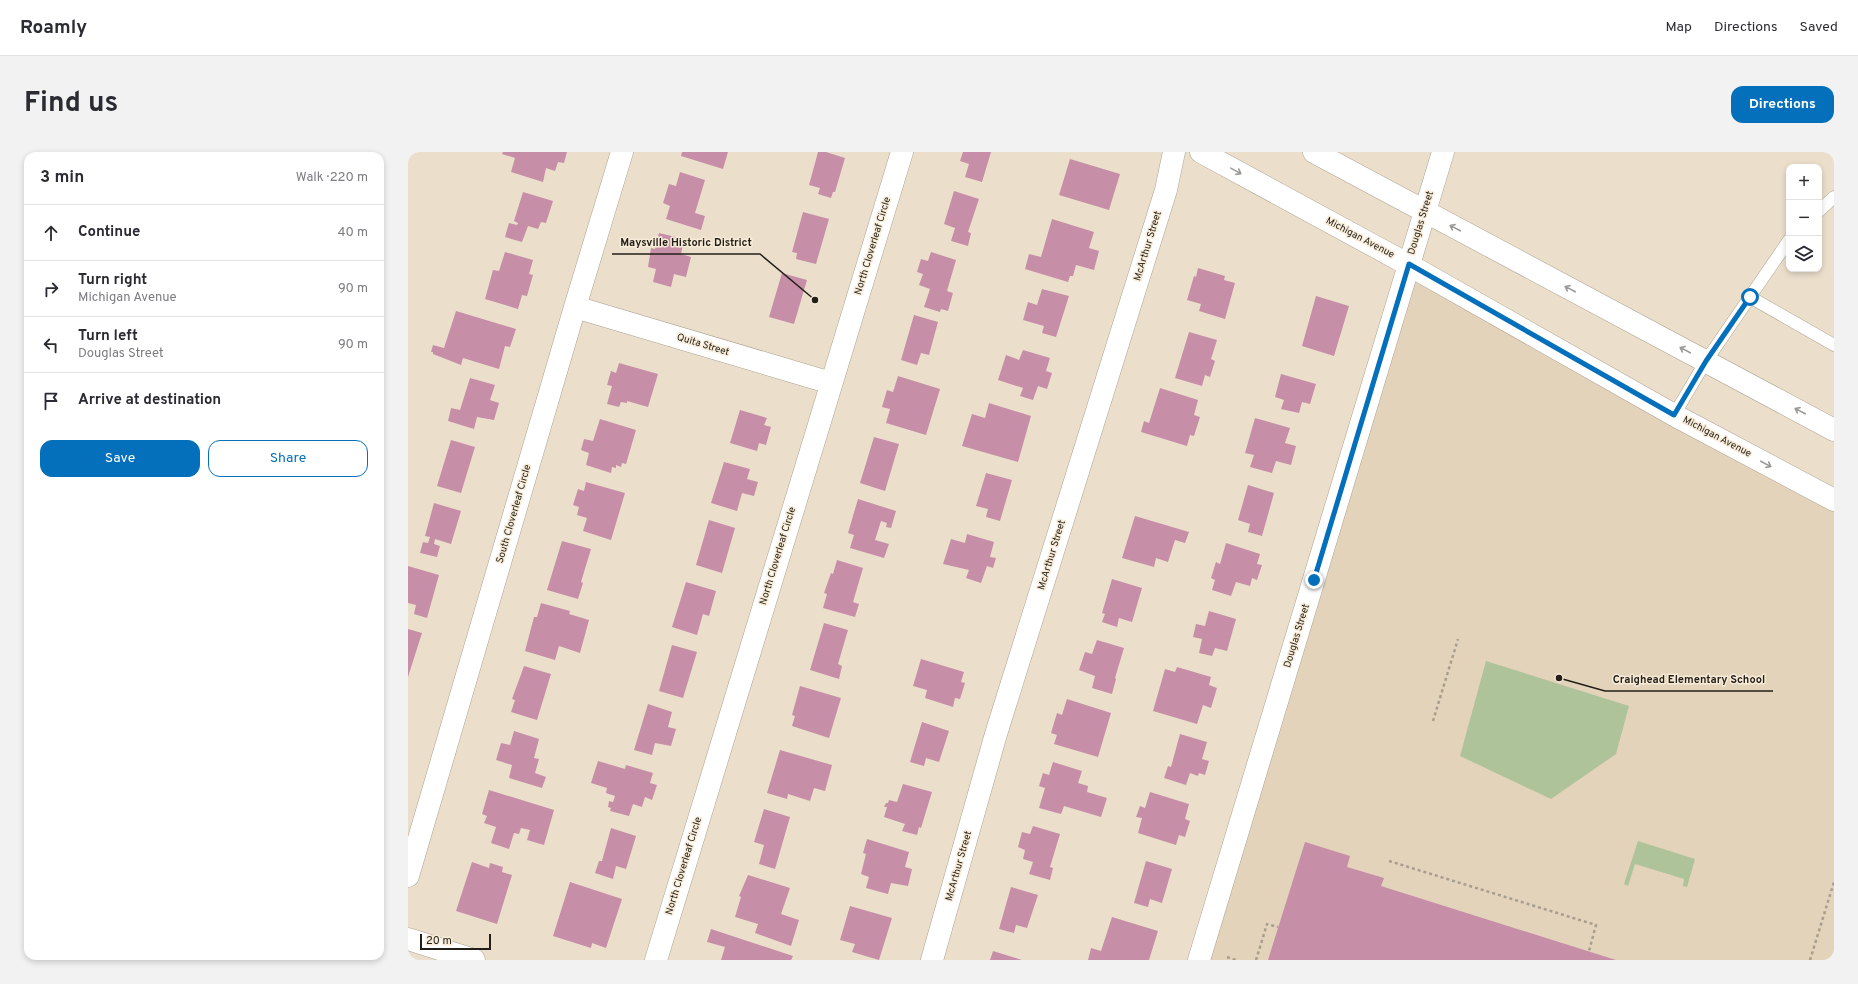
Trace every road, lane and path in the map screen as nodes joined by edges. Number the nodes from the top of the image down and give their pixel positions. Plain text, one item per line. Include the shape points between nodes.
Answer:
1 (622, 152) edge
2 (902, 152) edge
3 (1174, 152) edge
4 (1201, 152) edge
5 (1314, 152) edge
6 (1443, 152) edge
7 (1834, 197) edge
8 (1822, 208) edge
9 (1425, 211) junction
10 (1786, 244) edge
11 (1409, 264) junction
12 (1750, 297) junction
13 (575, 307) junction
14 (1834, 345) edge
15 (1706, 361) junction
16 (831, 383) junction
17 (1674, 415) junction
18 (1834, 430) edge
19 (1834, 500) edge
20 (1458, 639) dead end
21 (1434, 721) dead end
22 (1389, 861) dead end
23 (408, 876) edge
24 (1834, 882) edge
25 (1278, 927) dead end
26 (408, 939) edge
27 (1589, 951) dead end
28 (436, 954) edge
29 (1227, 957) dead end
30 (474, 960) edge
31 (656, 960) edge
32 (932, 960) edge
33 (1199, 960) edge
34 (1236, 960) edge
35 (1256, 960) edge
36 (1810, 960) edge

1 - 13 street, South Cloverleaf Circle
2 - 16 street, North Cloverleaf Circle
3 - 32 street, McArthur Street via 1166,190 996,734
4 -> 11 street, Michigan Avenue
5 - 9 street
6 - 9 street, Douglas Street
7 - 8 lane
9 - 11 street, Douglas Street
15 -> 9 street
10 - 12 lane
11 - 17 street, Michigan Avenue
11 - 33 street, Douglas Street
12 - 14 lane
12 - 15 lane
13 - 16 street, Quita Street
13 - 23 street, South Cloverleaf Circle
15 - 17 lane
18 -> 15 street
16 - 31 street, North Cloverleaf Circle
17 -> 19 street, Michigan Avenue
20 - 21 path
22 - 27 path via 1596,924
24 - 36 path
25 - 35 path via 1268,924
26 - 28 street
28 - 30 street
29 - 34 path

